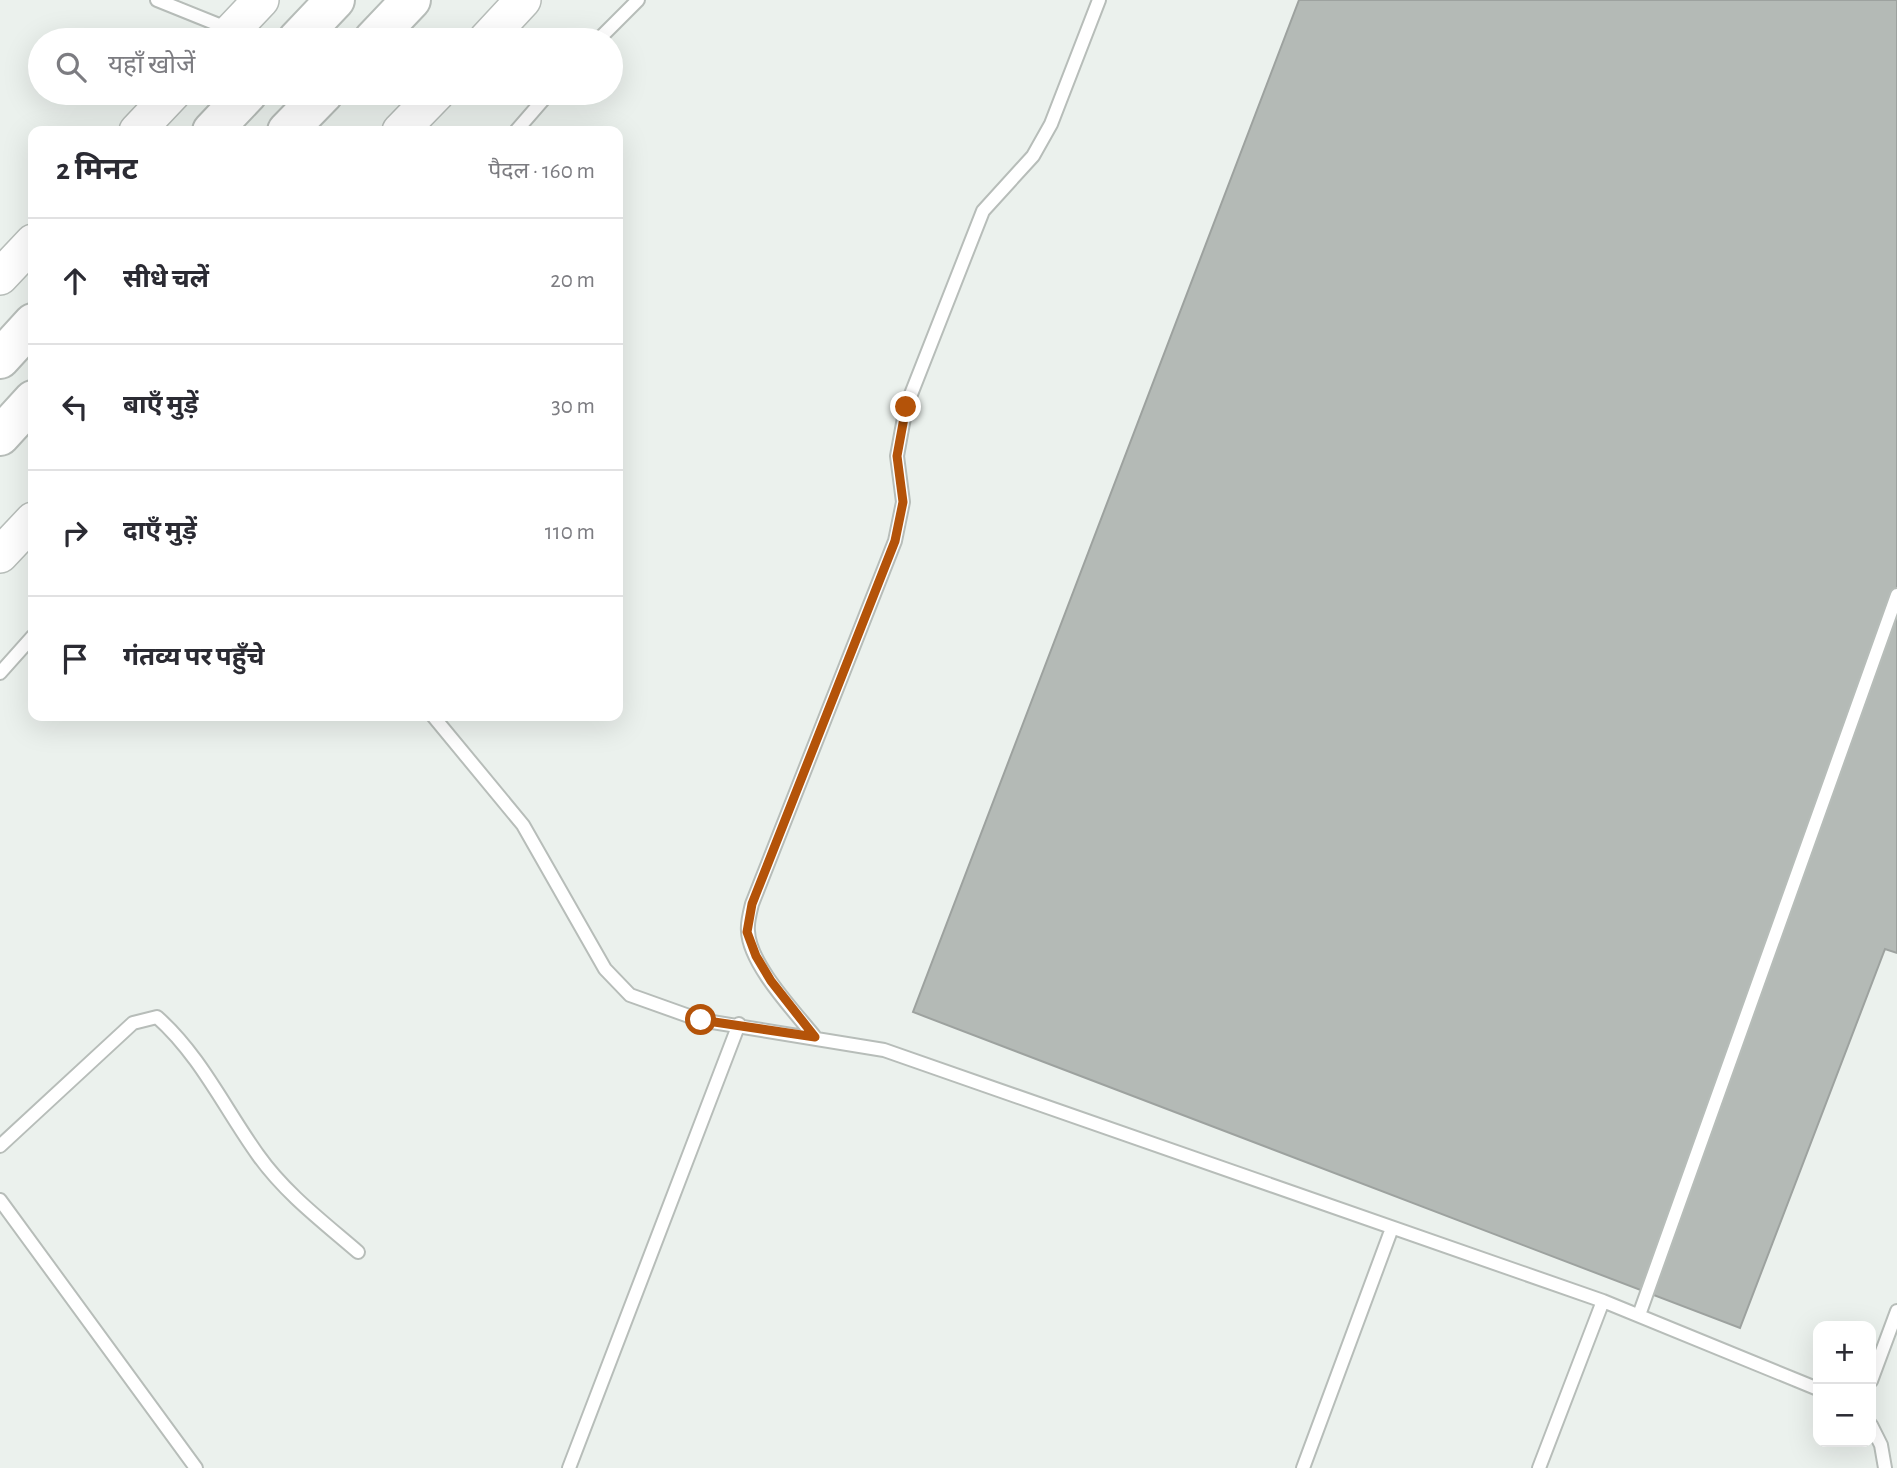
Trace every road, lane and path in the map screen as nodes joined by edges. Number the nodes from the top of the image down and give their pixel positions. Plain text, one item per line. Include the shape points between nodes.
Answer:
1 (157, 0) edge
2 (261, 0) edge
3 (335, 0) edge
4 (411, 0) edge
5 (523, 0) edge
6 (638, 0) edge
7 (1099, 0) edge
8 (214, 28) edge
9 (235, 28) edge
10 (308, 28) edge
11 (384, 28) edge
12 (497, 28) edge
13 (610, 28) edge
14 (162, 105) edge
15 (237, 105) edge
16 (312, 105) edge
17 (425, 105) edge
18 (539, 105) edge
19 (142, 126) edge
20 (217, 126) edge
21 (292, 126) edge
22 (405, 126) edge
23 (520, 126) edge
24 (28, 247) edge
25 (0, 277) edge
26 (28, 328) edge
27 (0, 359) edge
28 (28, 405) edge
29 (0, 436) edge
30 (28, 525) edge
31 (0, 555) edge
32 (1897, 595) edge
33 (28, 642) edge
34 (0, 673) edge
35 (437, 721) edge
36 (739, 1024) junction
37 (815, 1037) junction
38 (0, 1146) edge
39 (0, 1200) edge
40 (1392, 1228) junction
41 (358, 1252) dead end
42 (1603, 1301) junction
43 (1897, 1311) edge
44 (1639, 1315) junction
45 (1876, 1368) edge
46 (1813, 1387) edge
47 (1876, 1435) edge
48 (197, 1468) edge
49 (569, 1468) edge
50 (1304, 1468) edge
51 (1539, 1468) edge
52 (1885, 1468) edge

1 - 8 lane
2 - 9 street
3 - 10 highway
4 - 11 highway
5 - 12 street
6 - 13 lane
7 - 37 lane via 1051,124 1033,156 983,211 906,407 897,456 903,502 895,541 752,904 747,932 756,956
14 - 19 street
15 - 20 highway
16 - 21 highway
17 - 22 street
18 - 23 lane
24 - 25 street
26 - 27 highway
28 - 29 highway
30 - 31 street
32 - 44 lane
33 - 34 lane
35 - 36 lane via 523,825 605,969 630,995 701,1020
36 - 37 lane
36 - 49 lane
37 - 40 lane via 884,1050
38 - 41 lane via 133,1023 158,1017 181,1038 286,1191
39 - 48 lane
40 - 42 lane
40 - 50 lane
42 - 44 lane
42 - 51 lane
43 - 45 lane
44 - 46 lane
47 - 52 lane

